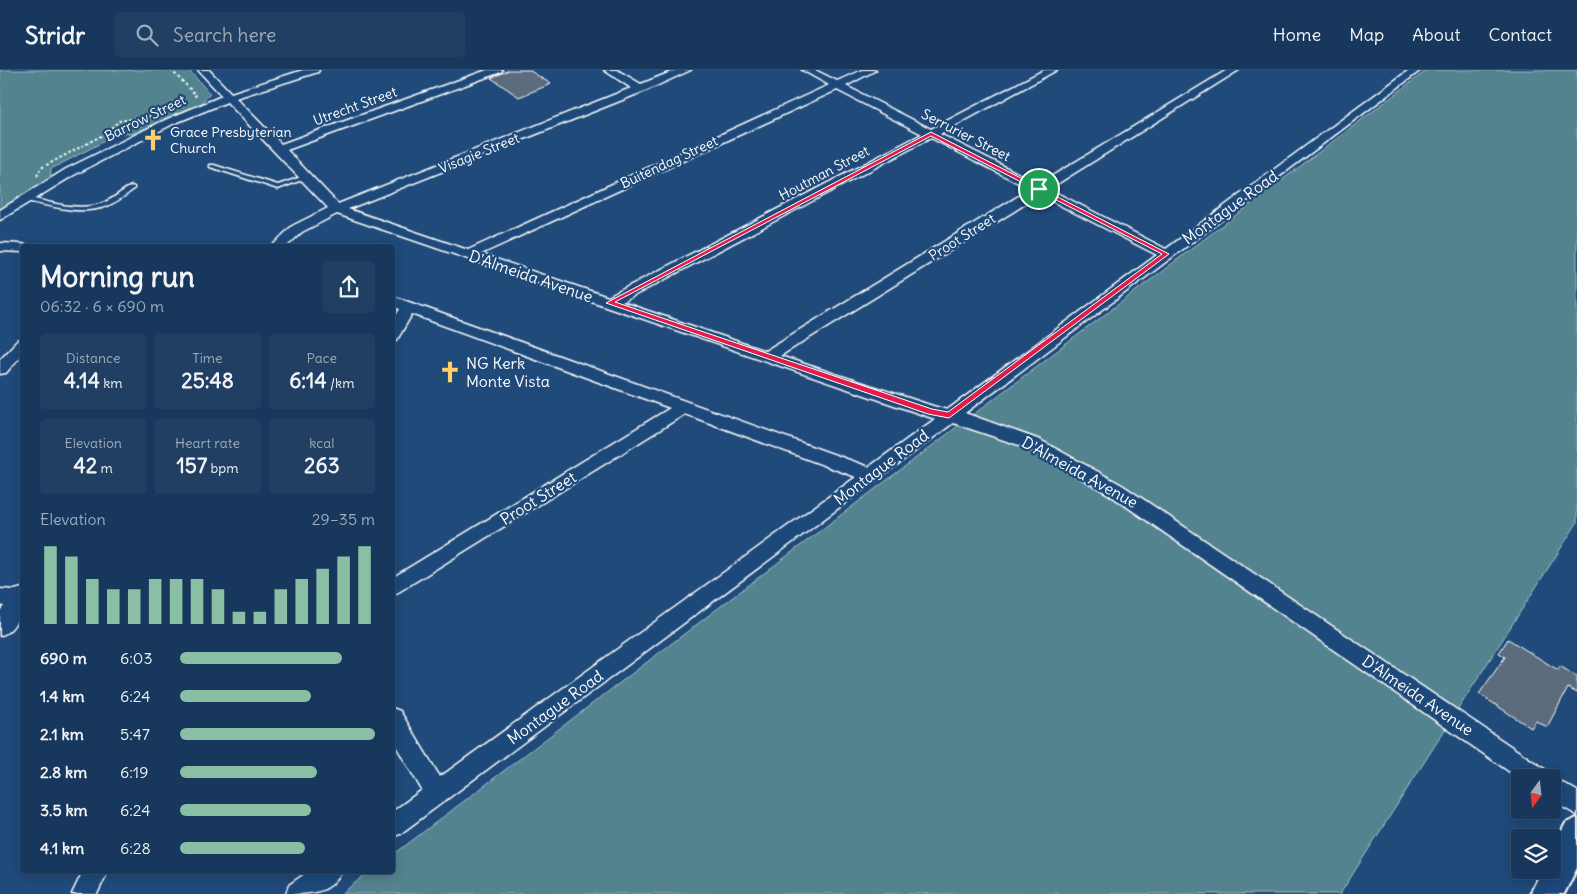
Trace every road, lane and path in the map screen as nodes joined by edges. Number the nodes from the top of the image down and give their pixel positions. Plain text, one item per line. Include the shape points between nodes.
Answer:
1 (172, 70) edge
2 (202, 70) edge
3 (314, 70) edge
4 (497, 70) edge
5 (609, 70) edge
6 (686, 70) edge
7 (807, 70) edge
8 (871, 70) edge
9 (1052, 70) edge
10 (1234, 70) edge
11 (1411, 71) edge
12 (837, 86) junction
13 (641, 89) junction
14 (230, 98) junction
15 (191, 102) dead end
16 (156, 115) dead end
17 (931, 134) junction
18 (279, 149) junction
19 (212, 166) dead end
20 (307, 177) junction
21 (34, 179) dead end
22 (132, 188) dead end
23 (1039, 189) junction
24 (26, 199) junction
25 (336, 209) junction
26 (0, 216) edge
27 (281, 244) edge
28 (0, 247) edge
29 (20, 248) edge
30 (468, 254) junction
31 (1166, 254) junction
32 (395, 301) edge
33 (609, 303) junction
34 (409, 307) junction
35 (395, 331) edge
36 (20, 347) edge
37 (767, 357) junction
38 (0, 369) edge
39 (684, 407) junction
40 (949, 416) junction
41 (871, 475) junction
42 (395, 586) edge
43 (0, 598) edge
44 (20, 598) edge
45 (20, 601) edge
46 (0, 627) edge
47 (395, 723) edge
48 (1525, 769) edge
49 (437, 793) junction
50 (1561, 794) edge
51 (1577, 804) edge
52 (395, 824) edge
53 (1577, 834) edge
54 (94, 874) edge
55 (326, 874) edge
56 (84, 894) edge
57 (298, 894) edge
58 (1547, 894) edge

1 - 15 path via 196,95
2 - 14 street
3 - 14 street, Barrow Street
4 - 18 street, Utrecht Street
5 - 13 street
6 - 13 street, Visagie Street
7 - 12 street, Serrurier Street
8 - 12 street, Buitendag Street
9 - 17 street, Houtman Street
10 - 23 street, Proot Street
11 - 31 street, Montague Road
12 - 17 street, Serrurier Street
12 - 30 street, Buitendag Street
13 - 25 street, Visagie Street
14 - 18 street
14 - 24 street, Barrow Street via 129,142
16 - 21 path via 118,121 103,135 41,168
17 - 23 street, Serrurier Street
17 - 33 street, Houtman Street
18 - 20 street
19 - 20 lane via 278,187
20 - 25 street
22 - 24 lane via 93,208
23 - 31 street, Serrurier Street
23 - 37 street, Proot Street
24 - 26 street, Barrow Street
25 - 27 street, Visagie Street via 297,229
25 - 30 street, D'Almeida Avenue
28 - 29 street
30 - 33 street, D'Almeida Avenue
31 - 40 street, Montague Road
32 - 34 street
33 - 37 street, D'Almeida Avenue
34 - 35 street
34 - 39 street
36 - 38 street
37 - 40 street, D'Almeida Avenue
39 - 41 street
39 - 42 street, Proot Street
40 - 41 street, Montague Road
40 - 48 street, D'Almeida Avenue via 1034,444 1116,490
41 - 49 street, Montague Road
43 - 44 street
45 - 46 street
47 - 49 street
49 - 52 street, Montague Road
50 - 51 street
53 - 58 street
54 - 56 street
55 - 57 street

